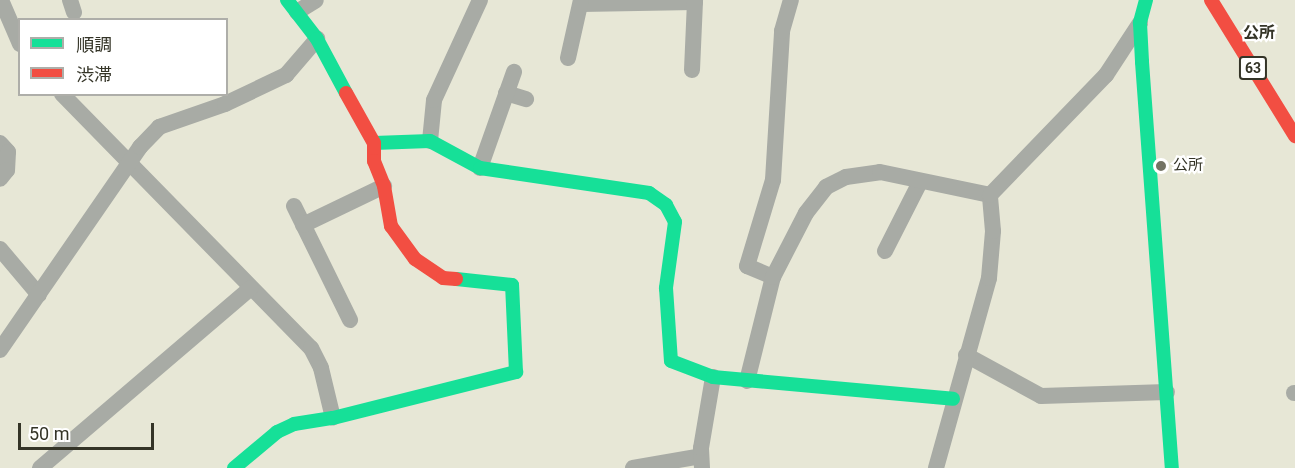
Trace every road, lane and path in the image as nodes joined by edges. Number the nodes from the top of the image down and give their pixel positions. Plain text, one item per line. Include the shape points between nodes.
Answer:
1 (1, 0) edge
2 (316, 0) edge
3 (480, 0) edge
4 (791, 0) edge
5 (1211, 0) edge
6 (695, 1) edge
7 (1144, 1) edge
8 (581, 2) edge
9 (625, 2) edge
10 (292, 6) edge
11 (1140, 23) junction
12 (18, 39) edge
13 (317, 39) junction
14 (568, 58) dead end
15 (692, 69) dead end
16 (514, 72) dead end
17 (506, 93) junction
18 (64, 96) edge
19 (526, 99) dead end
20 (1295, 136) edge
21 (430, 141) junction
22 (0, 143) edge
23 (374, 143) junction
24 (130, 165) junction
25 (480, 168) junction
26 (0, 179) edge
27 (920, 182) junction
28 (384, 186) junction
29 (990, 195) junction
30 (294, 206) dead end
31 (303, 225) junction
32 (0, 249) edge
33 (885, 251) dead end
34 (773, 277) junction
35 (251, 288) junction
36 (39, 295) junction
37 (350, 320) dead end
38 (0, 350) edge
39 (966, 355) junction
40 (713, 377) junction
41 (747, 381) junction
42 (1167, 392) junction
43 (953, 399) junction
44 (333, 418) junction
45 (702, 462) edge
46 (40, 468) edge
47 (234, 468) edge
48 (633, 468) edge
49 (936, 468) edge
50 (1172, 468) edge

1 - 12 street
2 - 10 street
3 - 21 street via 434,100
4 - 34 street via 782,31 773,180 747,267
5 - 20 street, 63
6 - 9 street
6 - 15 street
7 - 11 street
8 - 9 street
8 - 14 street
10 - 13 street
11 - 29 street via 1106,75
11 - 42 street
13 - 23 street
13 - 24 street via 286,75 225,104 159,127
16 - 17 street
17 - 19 street
17 - 25 street
18 - 24 street
21 - 23 street
21 - 25 street
22 - 26 street via 8,152 7,170
23 - 28 street via 374,161
24 - 35 street
24 - 36 street
25 - 40 street via 649,193 666,205 675,222 666,288 671,360
27 - 29 street via 937,182
27 - 33 street
27 - 34 street via 880,172 846,177 826,187 806,213
28 - 31 street
28 - 44 street via 391,226 415,259 443,278 512,285 516,372
29 - 39 street via 993,231 989,278
30 - 31 street
31 - 37 street
32 - 36 street
34 - 41 street
35 - 44 street via 311,348 321,368
35 - 46 street
36 - 38 street
39 - 42 street via 1041,396
39 - 43 street
40 - 41 street
40 - 45 street
41 - 43 street
42 - 50 street
43 - 49 street
44 - 47 street via 294,424 277,432
45 - 48 street

